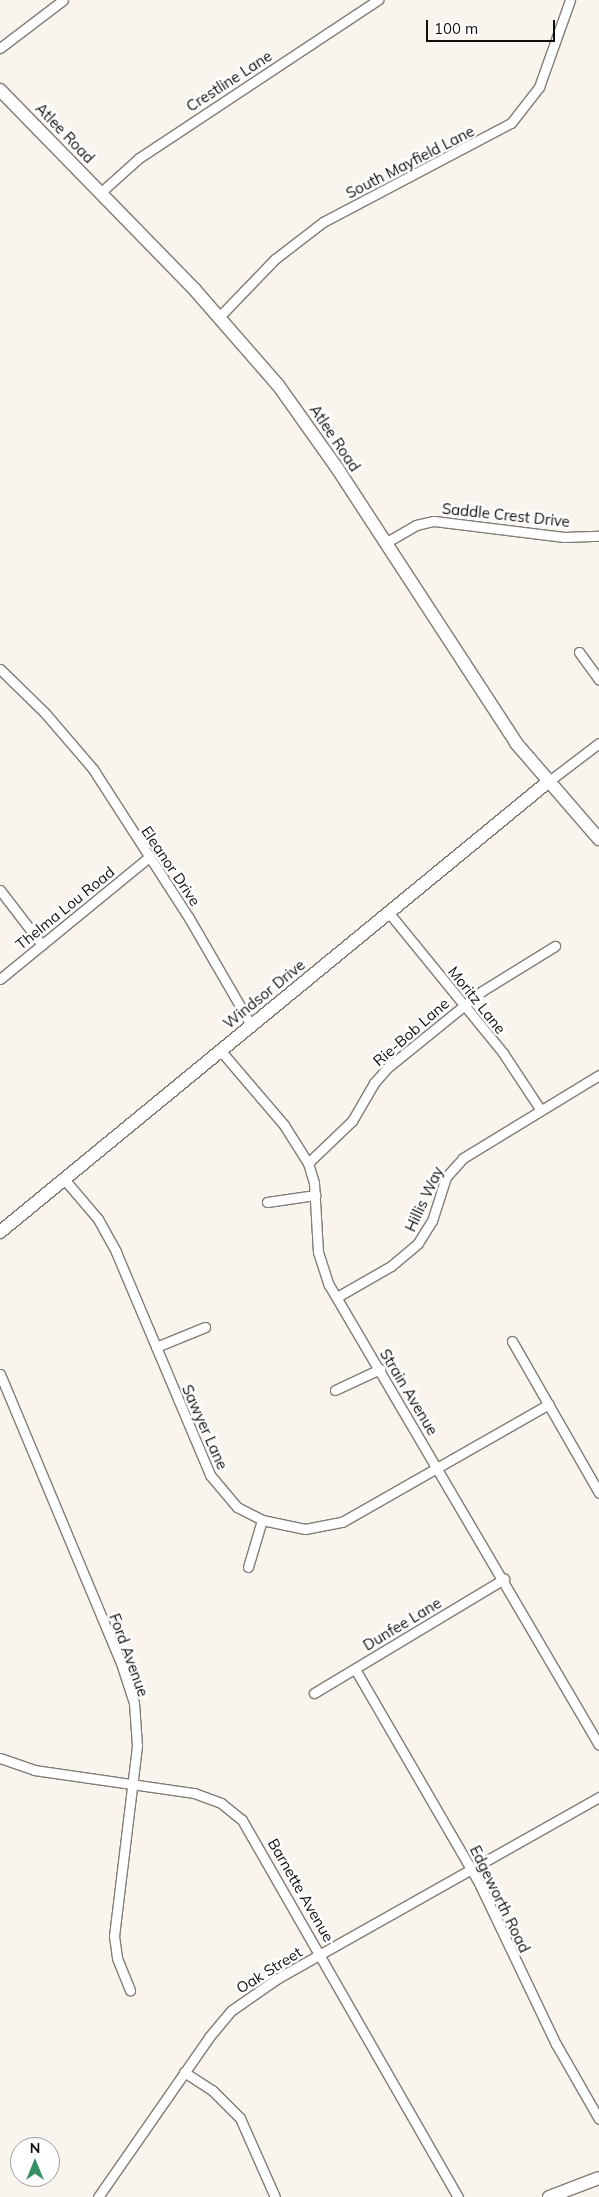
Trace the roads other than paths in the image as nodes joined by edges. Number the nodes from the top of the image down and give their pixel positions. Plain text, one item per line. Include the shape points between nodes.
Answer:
1 (63, 0) edge
2 (378, 0) edge
3 (570, 0) edge
4 (0, 48) edge
5 (0, 90) edge
6 (100, 193) junction
7 (219, 317) junction
8 (599, 536) edge
9 (385, 543) junction
10 (579, 652) dead end
11 (0, 669) edge
12 (599, 680) edge
13 (599, 742) edge
14 (548, 781) junction
15 (599, 839) edge
16 (148, 858) junction
17 (0, 890) edge
18 (389, 913) junction
19 (42, 945) junction
20 (555, 946) dead end
21 (0, 979) edge
22 (464, 1005) junction
23 (251, 1025) junction
24 (220, 1050) junction
25 (599, 1070) edge
26 (599, 1075) edge
27 (586, 1081) junction
28 (540, 1109) junction
29 (308, 1163) junction
30 (64, 1179) junction
31 (315, 1195) junction
32 (267, 1202) dead end
33 (0, 1232) edge
34 (337, 1297) junction
35 (205, 1327) dead end
36 (512, 1341) dead end
37 (156, 1347) junction
38 (380, 1369) junction
39 (0, 1374) edge
40 (336, 1390) dead end
41 (548, 1404) junction
42 (436, 1466) junction
43 (599, 1493) edge
44 (262, 1520) junction
45 (248, 1567) dead end
46 (504, 1579) junction
47 (355, 1669) junction
48 (314, 1693) dead end
49 (599, 1744) edge
50 (0, 1758) edge
51 (134, 1784) junction
52 (599, 1797) edge
53 (471, 1870) junction
54 (322, 1954) junction
55 (130, 1991) dead end
56 (184, 2072) junction
57 (599, 2119) edge
58 (599, 2178) edge
59 (98, 2197) edge
60 (275, 2197) edge
61 (458, 2197) edge
62 (548, 2197) edge

1 - 4 street
2 - 6 street, Crestline Lane via 139,158
3 - 7 street, South Mayfield Lane via 539,87 511,123 323,222 275,259
5 - 6 main road, Atlee Road
6 - 7 main road, Atlee Road
7 - 9 main road, Atlee Road via 304,419
8 - 9 street, Saddle Crest Drive via 564,537 434,521 416,525
9 - 14 main road, Atlee Road via 516,743
10 - 12 street
11 - 16 street, Eleanor Drive via 60,729 93,769
13 - 14 street
14 - 15 main road, Atlee Road
14 - 18 main road, Windsor Drive
16 - 19 street, Thelma Lou Road
16 - 23 street, Eleanor Drive via 189,918
17 - 19 street
18 - 22 street, Moritz Lane
18 - 23 main road, Windsor Drive
19 - 21 street, Thelma Lou Road
20 - 22 street, Rie-Bob Lane
22 - 28 street, Moritz Lane via 503,1053
22 - 29 street, Rie-Bob Lane via 382,1073 352,1122
23 - 24 main road, Windsor Drive
24 - 29 street, Strain Avenue via 284,1125
24 - 30 main road, Windsor Drive
25 - 27 street, Hillis Way
26 - 27 street, Hillis Way
27 - 28 street, Hillis Way
28 - 34 street, Hillis Way via 463,1158 446,1177 432,1221 418,1243 391,1266
29 - 31 street, Strain Avenue
30 - 33 main road, Windsor Drive
30 - 37 street, Sawyer Lane via 106,1233
31 - 32 street
31 - 34 street, Strain Avenue via 318,1252
34 - 38 street, Strain Avenue
35 - 37 street
36 - 41 street
37 - 44 street, Sawyer Lane via 210,1474 237,1506
38 - 40 street
38 - 42 street, Strain Avenue
39 - 51 street, Ford Avenue via 128,1683 137,1724
41 - 42 street, Sawyer Lane
41 - 43 street
42 - 44 street, Sawyer Lane via 356,1515 327,1527 305,1529
42 - 46 street, Strain Avenue
44 - 45 street
46 - 47 street, Dunfee Lane
46 - 49 street, Strain Avenue
47 - 48 street, Dunfee Lane
47 - 53 street, Edgeworth Road
50 - 51 street, Barnette Avenue via 34,1770
51 - 54 street, Barnette Avenue via 194,1793 232,1811 251,1831
51 - 55 street, Ford Avenue via 114,1936 117,1958
52 - 53 street, Oak Street
53 - 54 street, Oak Street
53 - 57 street, Edgeworth Road via 556,2044
54 - 56 street, Oak Street via 278,1978 232,2010
54 - 61 street, Barnette Avenue
56 - 59 street, Oak Street
56 - 60 street via 212,2090 240,2118
58 - 62 main road

